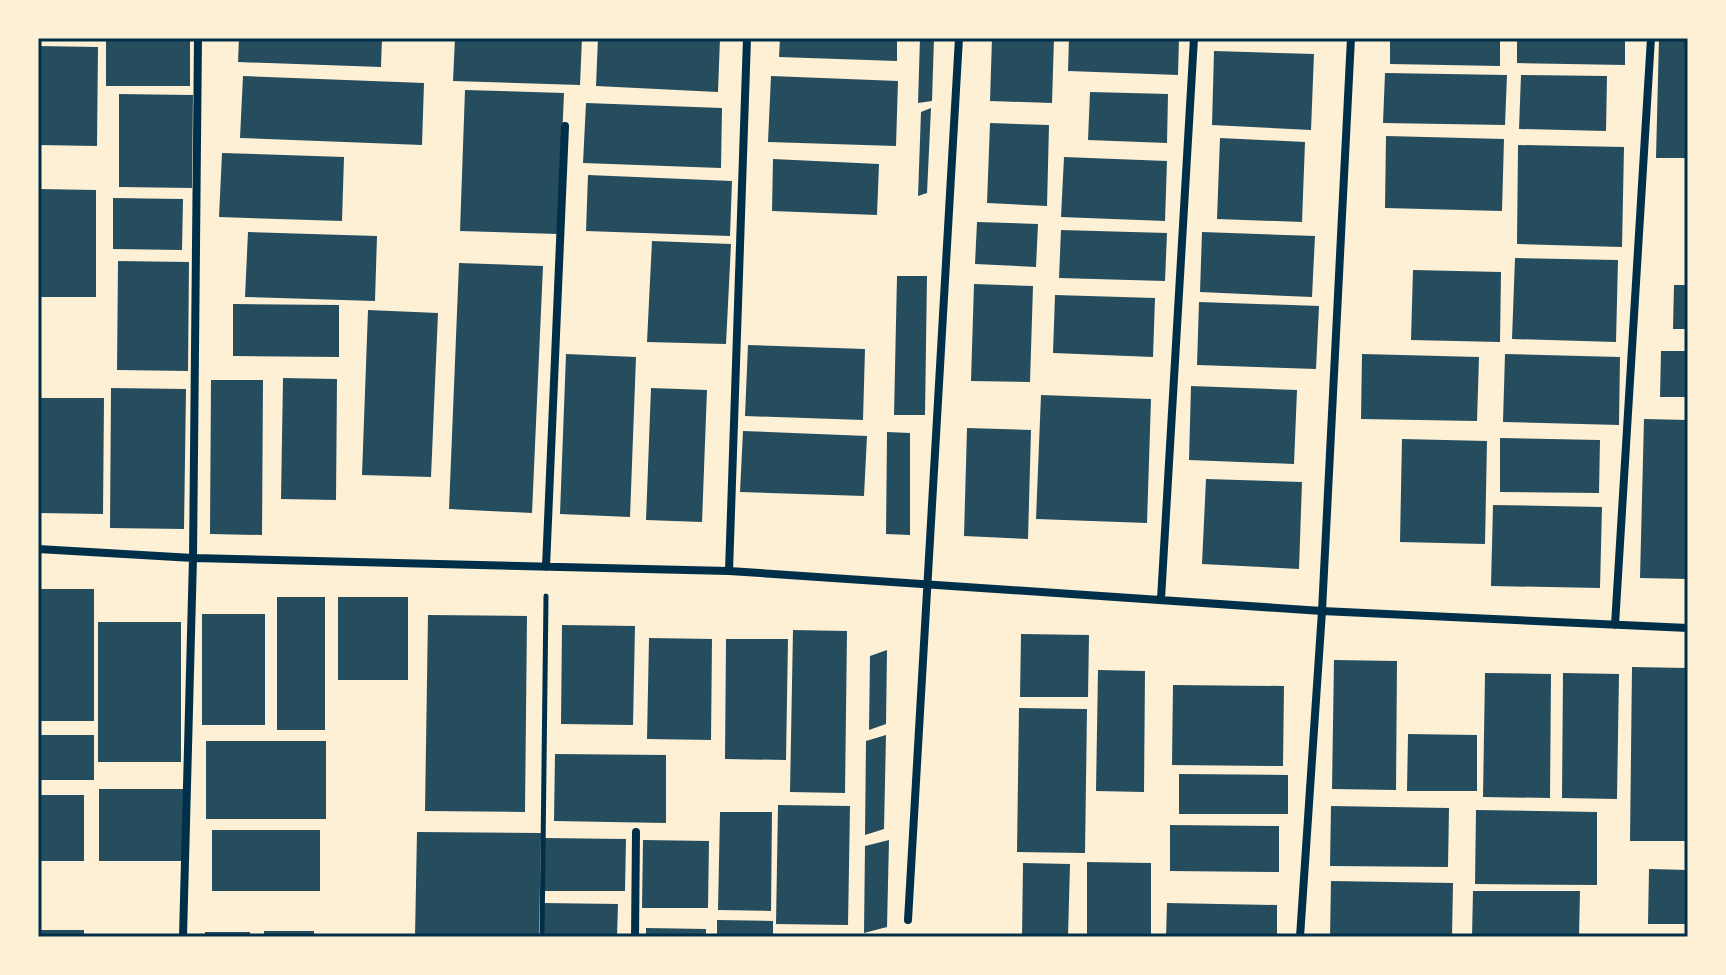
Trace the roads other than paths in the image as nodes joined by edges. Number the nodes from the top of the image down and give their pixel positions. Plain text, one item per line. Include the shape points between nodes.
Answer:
1 (198, 38) edge
2 (747, 38) edge
3 (959, 38) edge
4 (1194, 38) edge
5 (1351, 38) edge
6 (1651, 38) edge
7 (565, 126) dead end
8 (38, 549) edge
9 (193, 558) junction
10 (546, 567) junction
11 (729, 571) junction
12 (925, 584) junction
13 (1161, 599) junction
14 (1322, 611) junction
15 (1615, 625) junction
16 (1688, 628) edge
17 (636, 832) dead end
18 (908, 920) dead end
19 (183, 937) edge
20 (635, 937) edge
21 (1300, 937) edge

1 - 9 street
2 - 11 street
3 - 12 street
4 - 13 street
5 - 14 street
6 - 15 street
7 - 10 street
8 - 9 street
9 - 10 street
9 - 19 street
10 - 11 street
11 - 12 street
12 - 13 street
12 - 18 street
13 - 14 street
14 - 15 street
14 - 21 street
15 - 16 street
17 - 20 street

